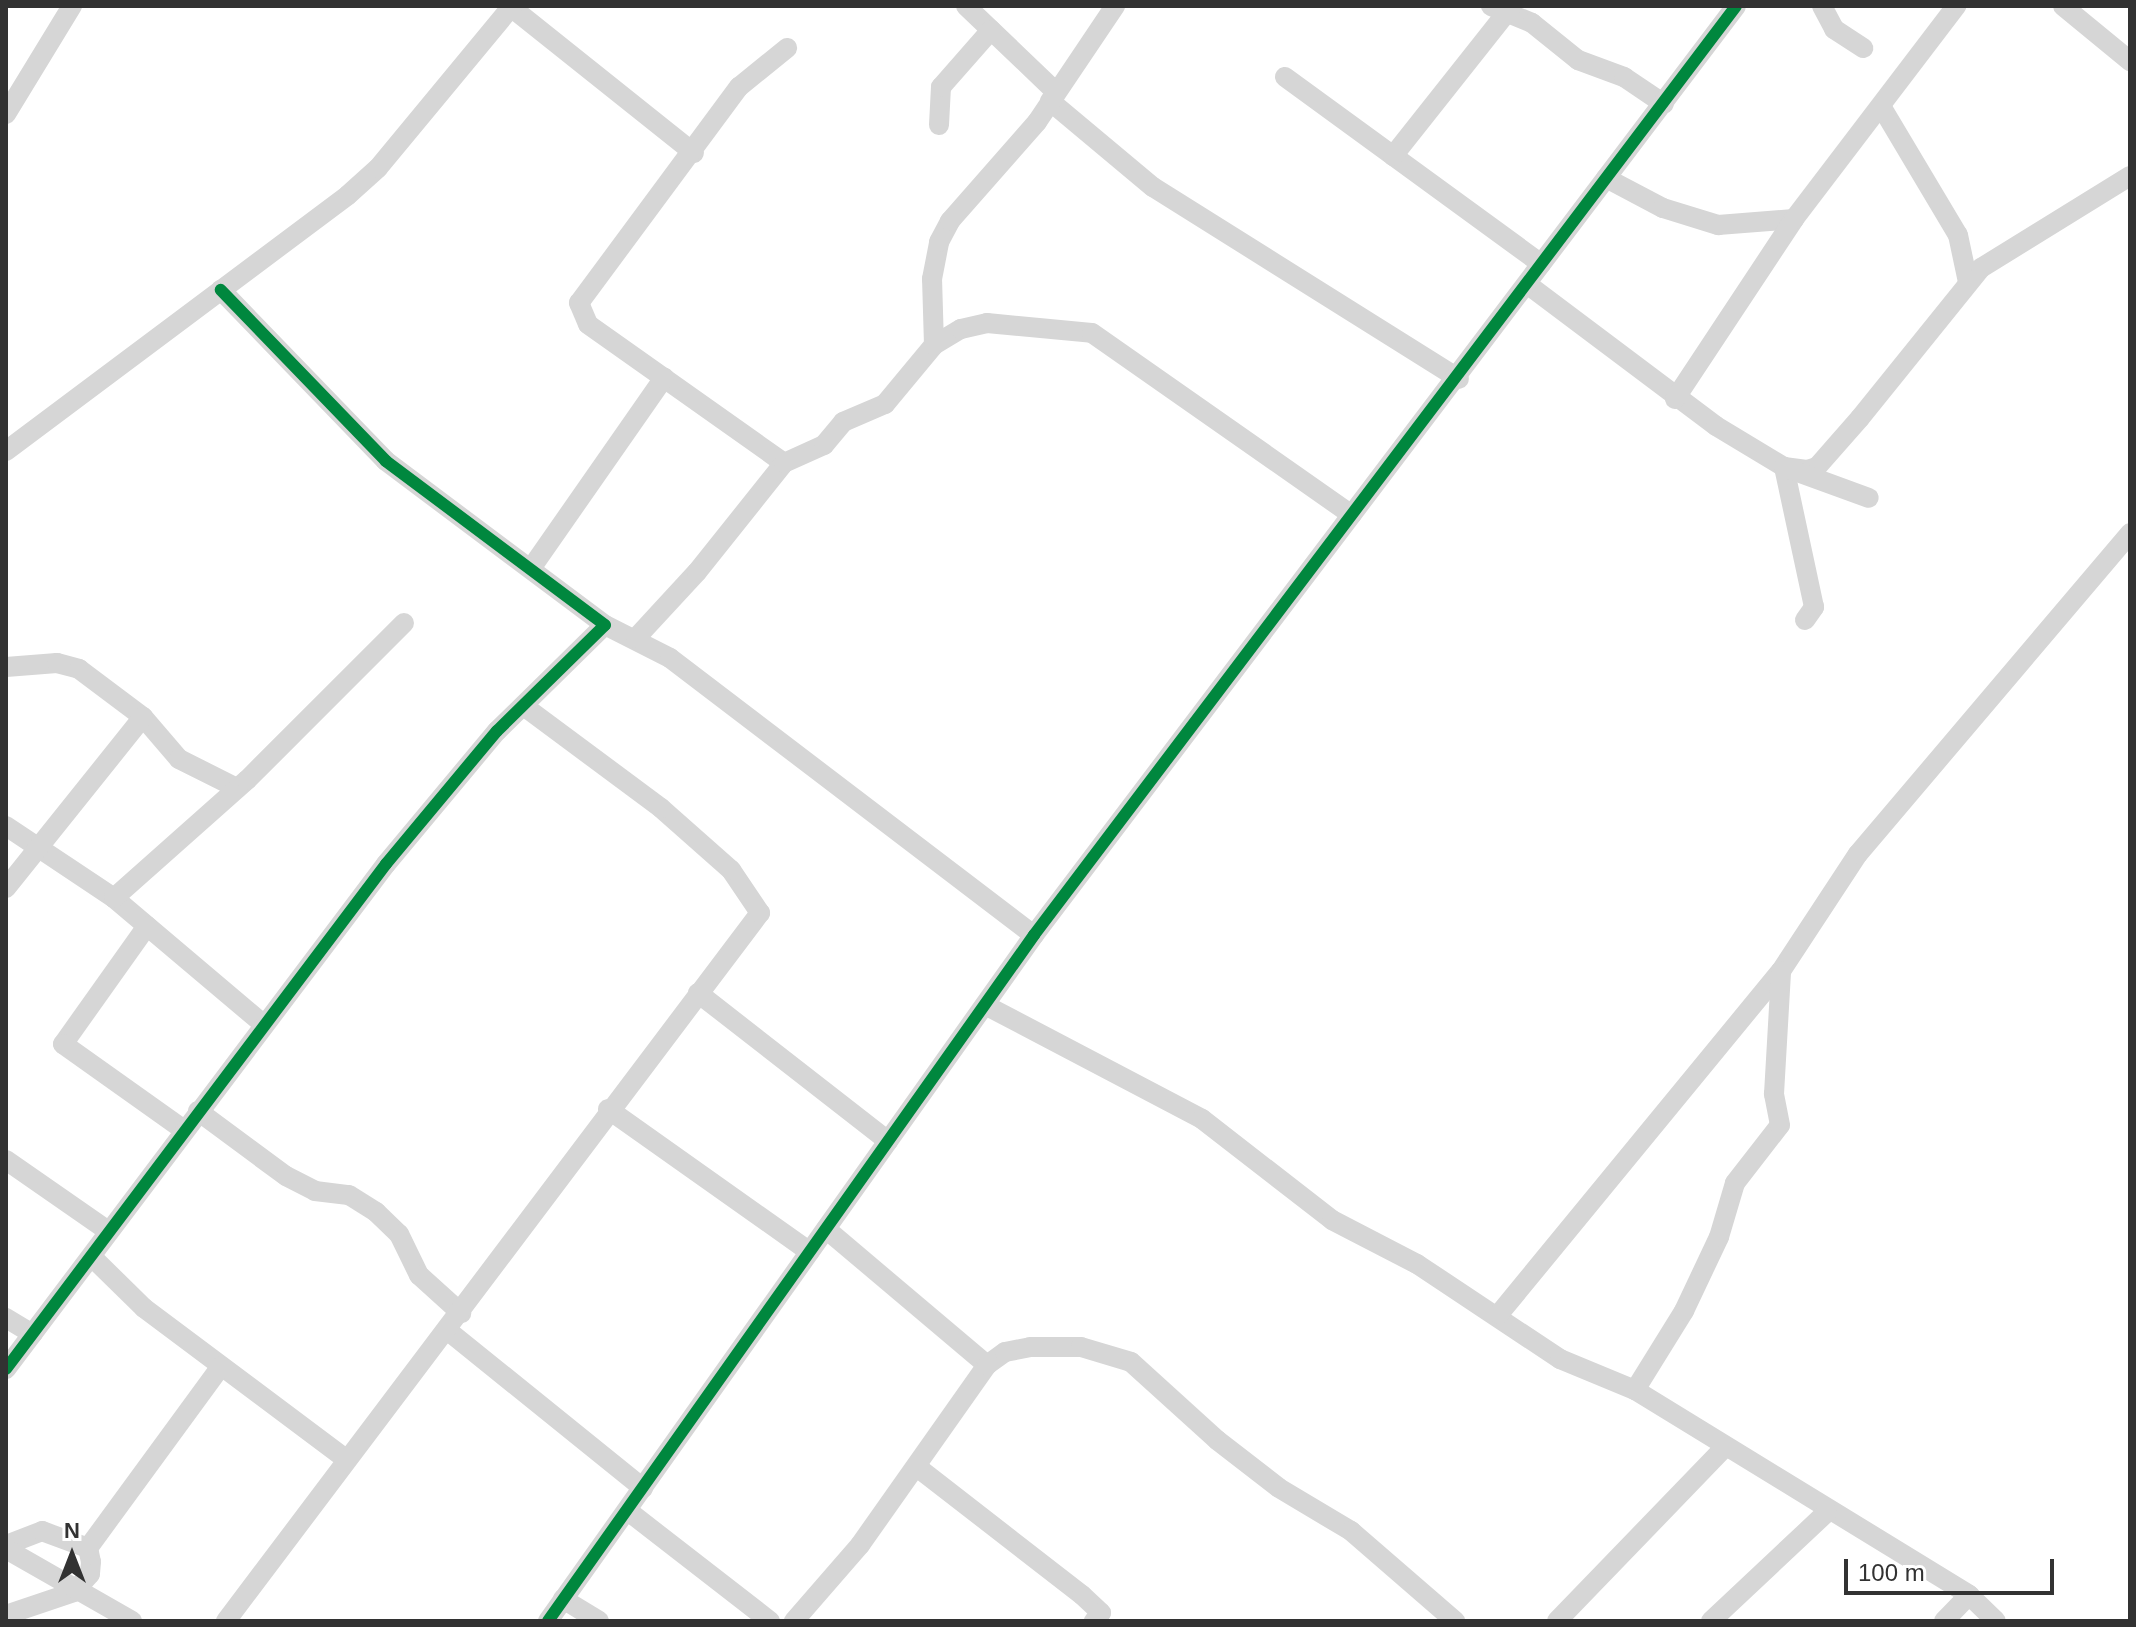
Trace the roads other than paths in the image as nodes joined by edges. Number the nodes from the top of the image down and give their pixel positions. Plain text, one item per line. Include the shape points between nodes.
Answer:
1 (72, 6) edge
2 (511, 6) edge
3 (966, 6) edge
4 (1115, 6) edge
5 (1736, 6) edge
6 (1822, 6) edge
7 (1956, 6) edge
8 (2063, 6) edge
9 (1503, 9) edge
10 (991, 30) junction
11 (787, 48) dead end
12 (1863, 48) dead end
13 (2130, 61) edge
14 (1285, 77) dead end
15 (1053, 97) junction
16 (1664, 104) junction
17 (1881, 106) junction
18 (6, 114) edge
19 (939, 125) dead end
20 (694, 153) junction
21 (1393, 156) junction
22 (2130, 176) edge
23 (1606, 178) junction
24 (1794, 219) junction
25 (1541, 264) junction
26 (1968, 282) junction
27 (1527, 284) junction
28 (221, 290) junction
29 (934, 345) junction
30 (664, 378) junction
31 (1459, 379) junction
32 (1675, 399) junction
33 (6, 451) edge
34 (784, 463) junction
35 (1784, 467) junction
36 (1869, 498) dead end
37 (1352, 515) junction
38 (2130, 533) edge
39 (532, 567) junction
40 (1805, 620) dead end
41 (404, 623) dead end
42 (605, 625) junction
43 (636, 638) junction
44 (6, 667) edge
45 (525, 707) junction
46 (143, 717) junction
47 (237, 788) junction
48 (6, 826) edge
49 (38, 845) junction
50 (6, 888) edge
51 (114, 898) junction
52 (147, 926) junction
53 (1034, 935) junction
54 (1781, 971) junction
55 (698, 993) junction
56 (985, 1005) junction
57 (263, 1024) junction
58 (608, 1109) junction
59 (198, 1111) junction
60 (184, 1130) junction
61 (888, 1141) junction
62 (6, 1160) edge
63 (826, 1229) junction
64 (108, 1231) junction
65 (810, 1252) junction
66 (92, 1257) junction
67 (461, 1313) junction
68 (1499, 1314) junction
69 (6, 1318) edge
70 (447, 1330) junction
71 (33, 1334) junction
72 (987, 1365) junction
73 (221, 1366) junction
74 (6, 1369) edge
75 (1635, 1390) junction
76 (1725, 1447) junction
77 (346, 1459) junction
78 (917, 1467) junction
79 (643, 1488) junction
80 (628, 1511) junction
81 (1827, 1512) junction
82 (6, 1547) edge
83 (88, 1548) junction
84 (74, 1592) junction
85 (1969, 1595) junction
86 (563, 1599) junction
87 (6, 1615) edge
88 (1102, 1618) edge
89 (132, 1621) edge
90 (226, 1621) edge
91 (548, 1621) edge
92 (599, 1621) edge
93 (770, 1621) edge
94 (794, 1621) edge
95 (1455, 1621) edge
96 (1557, 1621) edge
97 (1711, 1621) edge
98 (1944, 1621) edge
99 (1996, 1621) edge

1 - 18 street
2 - 20 street
2 - 28 street via 378,168
3 - 10 street
4 - 15 street
5 - 16 street
6 - 12 street via 1834,29
7 - 17 street
8 - 13 street
9 - 16 street via 1532,23 1578,60 1624,77
9 - 21 street
10 - 15 street
10 - 19 street via 941,87
11 - 20 street via 739,87
14 - 21 street
15 - 29 street via 950,221 939,242 932,279
15 - 31 street via 1153,187
16 - 23 street
17 - 24 street
17 - 26 street via 1958,235
20 - 30 street via 579,303 588,324
21 - 25 street
22 - 26 street via 2007,248
23 - 24 street via 1663,208 1718,225
23 - 25 street
24 - 32 street
25 - 27 street
26 - 35 street via 1817,467
27 - 31 street
27 - 32 street via 1646,371
28 - 33 street
28 - 39 street via 386,461
29 - 34 street via 885,404 843,422 824,445
29 - 37 street via 961,329 987,323 1092,333
30 - 34 street
30 - 39 street
31 - 37 street
32 - 35 street
34 - 43 street
35 - 36 street
35 - 40 street via 1814,607
37 - 53 street
38 - 54 street via 1858,854
39 - 42 street
41 - 47 street
42 - 43 street
42 - 45 street
43 - 53 street via 775,734
44 - 46 street via 57,663 79,669
45 - 55 street via 661,808 731,870 758,904 757,923
45 - 57 street via 445,792
46 - 47 street via 179,759
46 - 49 street
47 - 51 street
48 - 49 street
49 - 50 street
49 - 51 street
51 - 52 street
52 - 57 street
52 - 60 street via 63,1044
53 - 56 street
54 - 68 street
54 - 75 street via 1774,1094 1780,1125 1735,1183 1719,1237 1684,1311
55 - 58 street
55 - 61 street
56 - 61 street
56 - 68 street via 1202,1119 1332,1220
57 - 59 street
58 - 65 street
58 - 67 street
59 - 60 street
59 - 67 street via 286,1176 315,1191 349,1195 376,1212 399,1234 419,1275
60 - 64 street
61 - 63 street
62 - 64 street
63 - 65 street
63 - 72 street
64 - 66 street
65 - 79 street
66 - 71 street
66 - 73 street via 144,1308
67 - 70 street
68 - 75 street via 1560,1359
69 - 71 street
70 - 77 street
70 - 79 street
71 - 74 street
72 - 78 street
72 - 95 street via 1005,1352 1030,1347 1081,1347 1131,1362 1217,1440 1279,1488 1351,1531
73 - 77 street
73 - 83 street
75 - 76 street
76 - 81 street
76 - 96 street
77 - 90 street
78 - 88 street
78 - 94 street
79 - 80 street
80 - 86 street
80 - 93 street
81 - 85 street
81 - 97 street
82 - 83 street via 42,1531
82 - 84 street
83 - 84 street via 90,1574
84 - 87 street
84 - 89 street
85 - 98 street
85 - 99 street
86 - 91 street
86 - 92 street

